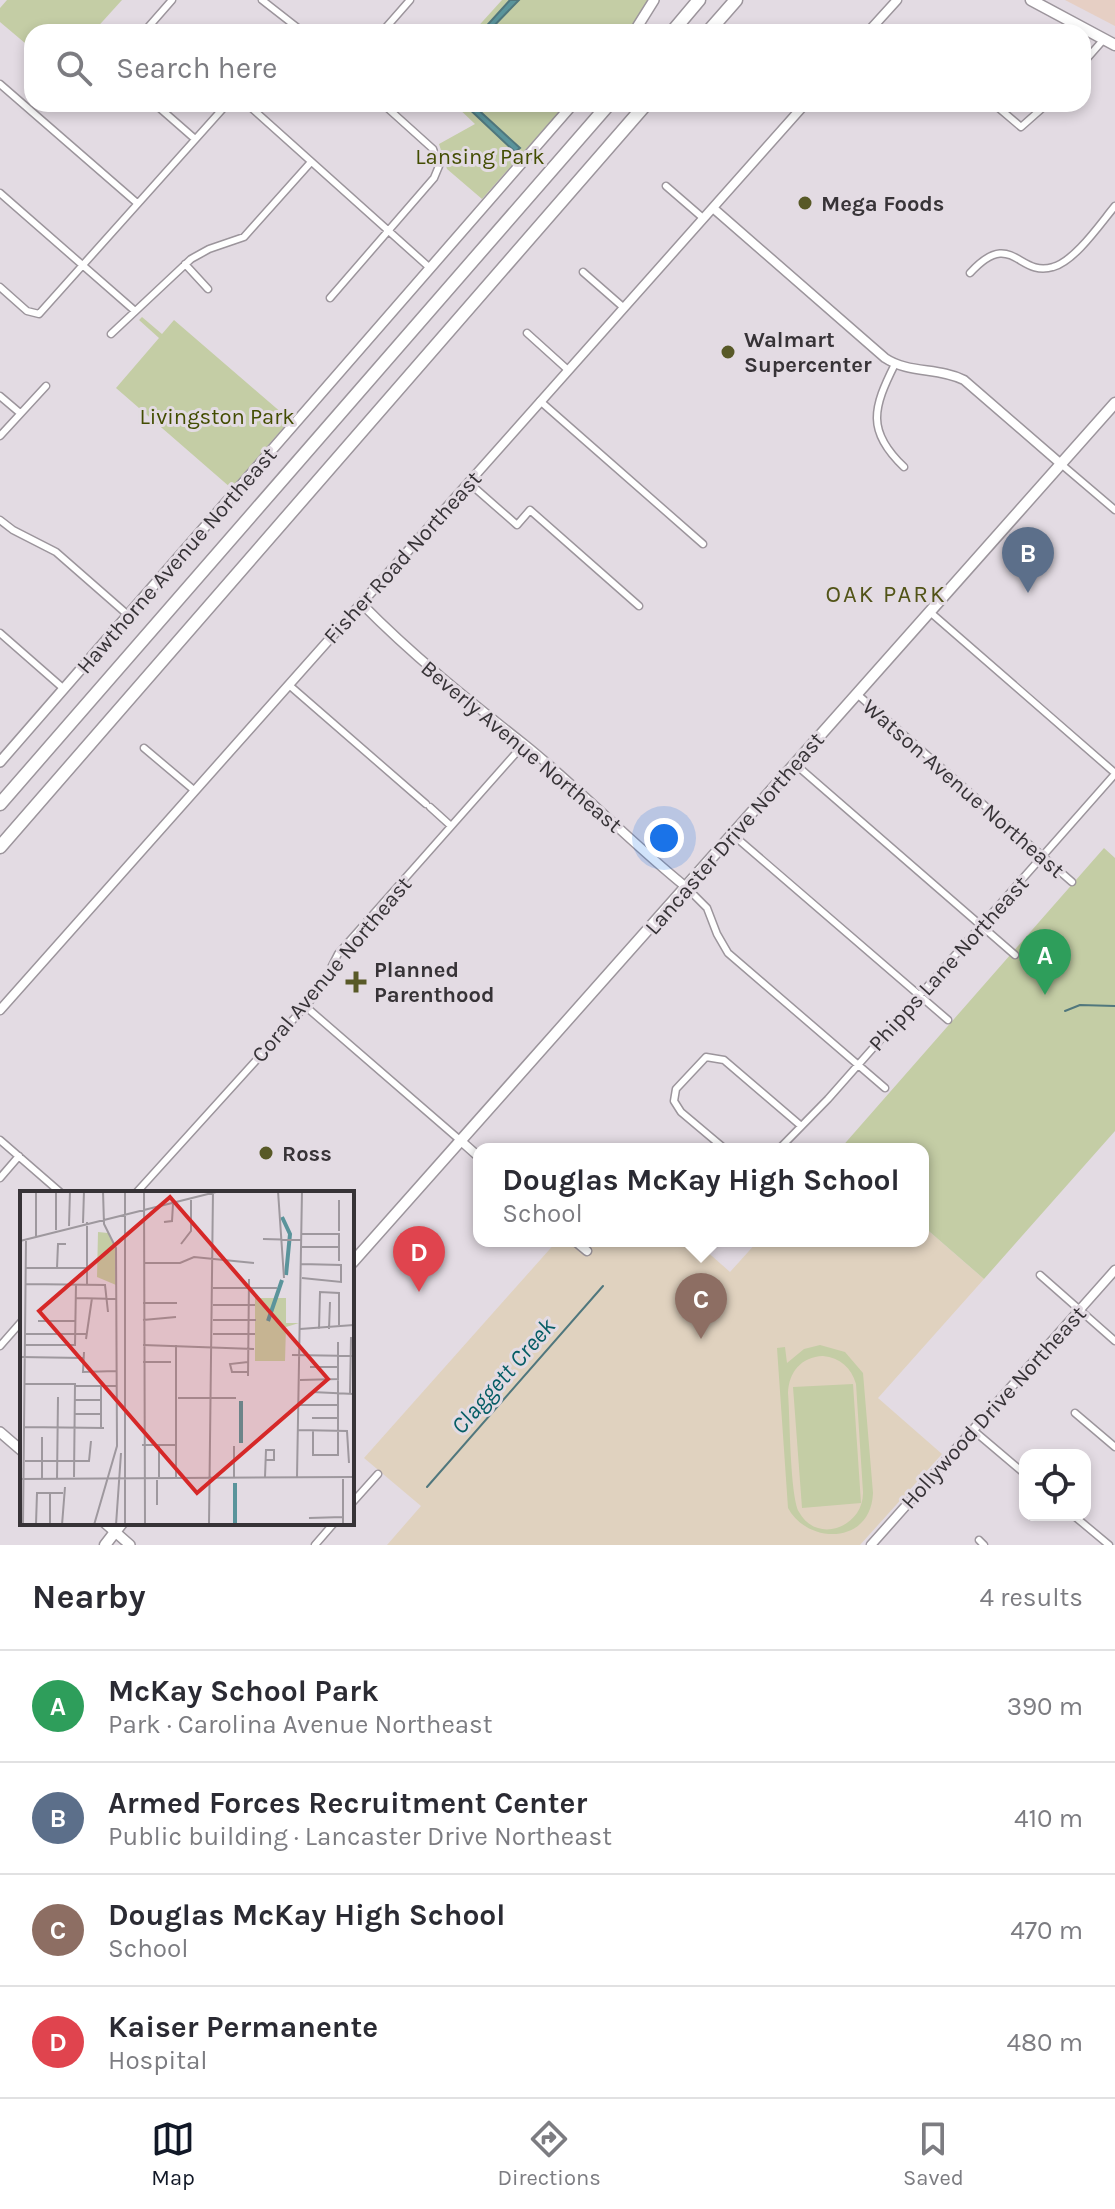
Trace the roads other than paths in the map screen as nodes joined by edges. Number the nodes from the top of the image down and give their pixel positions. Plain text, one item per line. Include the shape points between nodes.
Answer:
1 (172, 0) edge
2 (262, 0) edge
3 (410, 0) edge
4 (654, 0) edge
5 (699, 0) edge
6 (736, 0) edge
7 (897, 0) edge
8 (1031, 0) edge
9 (151, 24) edge
10 (288, 24) edge
11 (389, 24) edge
12 (639, 24) edge
13 (679, 24) edge
14 (715, 24) edge
15 (875, 24) edge
16 (1076, 24) edge
17 (1091, 32) edge
18 (1104, 39) junction
19 (1115, 45) edge
20 (1091, 54) edge
21 (0, 84) edge
22 (24, 105) edge
23 (32, 112) edge
24 (164, 112) edge
25 (220, 112) edge
26 (256, 112) edge
27 (392, 112) edge
28 (566, 112) edge
29 (602, 112) edge
30 (639, 112) edge
31 (798, 112) edge
32 (1003, 112) edge
33 (1039, 112) edge
34 (195, 139) junction
35 (311, 162) junction
36 (666, 186) dead end
37 (0, 193) edge
38 (137, 203) junction
39 (1115, 206) edge
40 (713, 208) junction
41 (703, 218) junction
42 (387, 231) junction
43 (82, 264) junction
44 (185, 264) junction
45 (430, 268) junction
46 (583, 272) dead end
47 (970, 273) dead end
48 (0, 287) edge
49 (208, 289) dead end
50 (330, 298) dead end
51 (623, 307) junction
52 (135, 311) junction
53 (527, 333) dead end
54 (111, 334) dead end
55 (895, 364) junction
56 (568, 370) junction
57 (46, 386) dead end
58 (0, 396) edge
59 (540, 401) junction
60 (1115, 403) edge
61 (20, 413) junction
62 (0, 436) edge
63 (1061, 464) junction
64 (904, 467) dead end
65 (468, 482) junction
66 (1115, 510) edge
67 (0, 520) edge
68 (703, 544) dead end
69 (361, 603) junction
70 (639, 606) dead end
71 (930, 612) junction
72 (128, 615) junction
73 (0, 633) edge
74 (289, 685) junction
75 (64, 689) junction
76 (857, 694) junction
77 (524, 744) junction
78 (144, 748) dead end
79 (0, 762) edge
80 (795, 764) junction
81 (1115, 774) edge
82 (195, 791) junction
83 (0, 804) edge
84 (451, 826) junction
85 (732, 834) junction
86 (0, 847) edge
87 (1043, 857) junction
88 (1072, 882) dead end
89 (686, 887) junction
90 (981, 925) junction
91 (1015, 955) dead end
92 (918, 994) junction
93 (305, 1006) junction
94 (0, 1010) edge
95 (948, 1020) dead end
96 (858, 1064) junction
97 (885, 1088) dead end
98 (800, 1125) junction
99 (0, 1140) edge
100 (461, 1141) junction
101 (718, 1143) edge
102 (784, 1143) edge
103 (473, 1152) edge
104 (19, 1156) junction
105 (0, 1178) edge
106 (59, 1191) edge
107 (138, 1191) edge
108 (582, 1247) edge
109 (587, 1251) dead end
110 (354, 1261) edge
111 (1115, 1270) edge
112 (1040, 1275) dead end
113 (1079, 1310) junction
114 (20, 1323) edge
115 (1115, 1341) edge
116 (0, 1346) edge
117 (1075, 1413) dead end
118 (973, 1430) junction
119 (0, 1432) edge
120 (1115, 1447) edge
121 (20, 1449) edge
122 (1019, 1469) edge
123 (378, 1474) dead end
124 (354, 1501) edge
125 (1080, 1521) edge
126 (332, 1525) edge
127 (119, 1527) edge
128 (105, 1545) edge
129 (130, 1545) edge
130 (315, 1545) edge
131 (871, 1545) edge
132 (1109, 1545) edge

1 - 9 street
2 - 10 street
3 - 11 street
4 - 12 main road
5 - 13 highway
6 - 14 highway
7 - 15 street
8 - 16 main road
17 - 18 main road
18 - 19 main road
18 - 20 street
21 - 22 street
23 - 38 street
24 - 34 street
25 - 34 street
26 - 35 street
27 - 42 street via 433,149 439,162 434,178
28 - 45 main road, Hawthorne Avenue Northeast
29 - 83 highway
30 - 86 highway
31 - 40 street, Fisher Road Northeast
32 - 33 street via 1021,127
34 - 38 street
35 - 42 street
35 - 44 street via 244,237
36 - 41 street
37 - 43 street
38 - 43 street
39 - 47 street via 1073,255 1052,268 1039,268 1006,253 981,260
40 - 41 street, Fisher Road Northeast
40 - 55 street
41 - 51 street, Fisher Road Northeast
42 - 45 street
42 - 50 street
43 - 48 street via 36,315
43 - 52 street
44 - 49 street
44 - 52 street
45 - 72 main road, Hawthorne Avenue Northeast
46 - 51 street
51 - 56 street, Fisher Road Northeast
52 - 54 street
53 - 56 street
55 - 63 street via 964,380
55 - 64 street via 878,404 876,427 885,447
56 - 59 street, Fisher Road Northeast
57 - 61 street
58 - 61 street
59 - 65 street, Fisher Road Northeast
59 - 68 street
60 - 63 main road, Lancaster Drive Northeast
61 - 62 street
63 - 66 street
63 - 71 main road, Lancaster Drive Northeast
65 - 69 street, Fisher Road Northeast
65 - 70 street via 517,525 530,510
67 - 72 street via 56,552
69 - 74 street, Fisher Road Northeast
69 - 77 street, Beverly Avenue Northeast via 492,722
71 - 76 main road, Lancaster Drive Northeast
71 - 81 street
72 - 75 main road, Hawthorne Avenue Northeast
73 - 75 street
74 - 82 street, Fisher Road Northeast
74 - 84 street
75 - 79 main road, Hawthorne Avenue Northeast
76 - 80 main road, Lancaster Drive Northeast
76 - 87 street, Watson Avenue Northeast
77 - 84 street, Coral Avenue Northeast
77 - 89 street, Beverly Avenue Northeast
78 - 82 street
80 - 85 main road, Lancaster Drive Northeast
80 - 90 street
81 - 87 street, Phipps Lane Northeast
82 - 94 street, Fisher Road Northeast
84 - 93 street, Coral Avenue Northeast via 338,954
85 - 89 main road, Lancaster Drive Northeast
85 - 92 street
87 - 88 street, Watson Avenue Northeast
87 - 90 street, Phipps Lane Northeast
89 - 96 street, Beverly Avenue Northeast via 707,908 728,953
89 - 100 main road, Lancaster Drive Northeast
90 - 91 street
90 - 92 street, Phipps Lane Northeast
92 - 95 street
92 - 96 street, Phipps Lane Northeast
93 - 100 street
93 - 107 street, Coral Avenue Northeast
96 - 97 street, Beverly Avenue Northeast
96 - 98 street, Phipps Lane Northeast
98 - 101 street via 724,1060 706,1057 676,1089 674,1101
98 - 102 street, Phipps Lane Northeast
99 - 104 street
100 - 103 street
100 - 110 main road, Lancaster Drive Northeast
104 - 105 street
104 - 106 street
108 - 109 street
111 - 113 street, Hollywood Drive Northeast
112 - 113 street
113 - 115 street
113 - 118 street, Hollywood Drive Northeast
114 - 116 street
117 - 120 street
118 - 122 street
118 - 131 street, Hollywood Drive Northeast
119 - 121 main road
123 - 124 street
125 - 132 street
126 - 130 street
127 - 128 main road
127 - 129 main road

